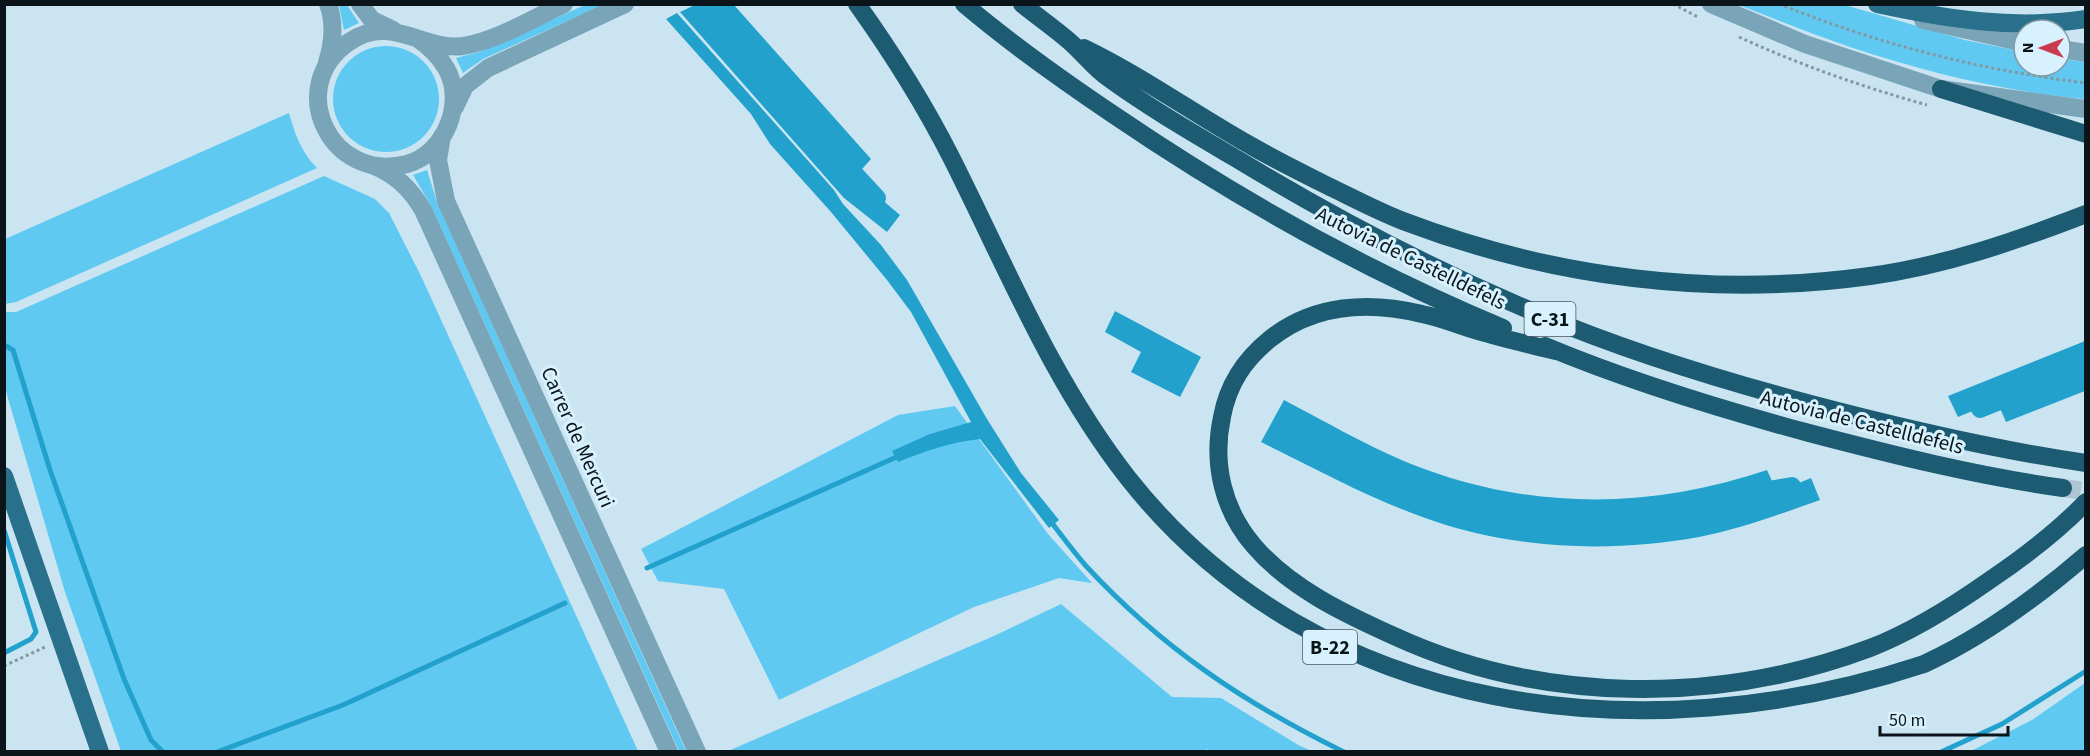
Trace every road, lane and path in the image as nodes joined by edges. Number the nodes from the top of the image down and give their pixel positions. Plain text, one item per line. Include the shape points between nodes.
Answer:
1 (328, 4) edge
2 (360, 4) edge
3 (564, 4) edge
4 (625, 4) edge
5 (857, 4) edge
6 (964, 4) edge
7 (1022, 4) edge
8 (1711, 4) edge
9 (1779, 4) edge
10 (1872, 4) edge
11 (1876, 4) edge
12 (2085, 19) edge
13 (400, 32) junction
14 (418, 39) junction
15 (2012, 41) edge
16 (1070, 42) junction
17 (325, 67) junction
18 (2085, 84) edge
19 (1941, 89) junction
20 (2085, 109) edge
21 (453, 112) junction
22 (2085, 134) edge
23 (442, 136) junction
24 (372, 165) junction
25 (2085, 214) edge
26 (1556, 351) junction
27 (2085, 463) edge
28 (4, 476) edge
29 (2063, 488) tunnel mouth
30 (2084, 503) edge
31 (2085, 555) edge
32 (60, 640) junction
33 (4, 666) edge
34 (1545, 720) dead end
35 (1566, 722) dead end
36 (1629, 726) dead end
37 (1669, 726) dead end
38 (100, 752) edge
39 (669, 752) edge
40 (697, 752) edge

1 - 17 street via 332,39
2 - 13 street via 372,20
3 - 14 street via 471,44 446,46
4 - 21 street via 488,68 465,86
5 - 34 highway, B-22 via 898,65 951,157 1034,328 1067,386 1128,478 1164,520 1245,593 1293,627 1353,659 1406,683
6 - 26 highway, Autovia de Castelldefels / C-31 via 1063,80 1226,188 1391,277
7 - 16 highway, Autovia de Castelldefels / C-31
8 - 19 street via 1805,44
9 - 18 path via 1832,26 1923,54
10 - 15 street
11 - 12 main road via 1921,14 2002,23 2047,24
13 - 14 street
13 - 17 street via 362,35 331,57
14 - 21 street via 448,70
16 - 25 highway via 1114,63 1255,149 1402,221 1510,256 1574,270 1643,281 1730,286 1872,276 2012,242
16 - 27 highway, Autovia de Castelldefels / C-31 via 1124,88 1320,209 1542,316 1645,355 1793,399 1982,446
17 - 24 street via 319,91 324,128 348,156
19 - 20 street
19 - 22 highway
21 - 23 street
23 - 24 street via 429,151 410,163
23 - 40 street, Carrer de Mercuri via 438,160 446,201
24 - 39 street via 397,177 423,210
26 - 29 highway, Autovia de Castelldefels / C-31 via 1647,385 1886,454
26 - 30 highway via 1423,314 1378,307 1352,306 1298,321 1252,354 1232,382 1224,407 1217,450 1226,498 1237,522 1275,567 1312,594 1410,644 1458,662 1523,678 1656,689 1766,678 1873,647 1971,594 2038,547
28 - 32 main road
31 - 37 highway via 2011,615 1886,681 1769,714
32 - 33 path
32 - 38 main road
35 - 36 highway

